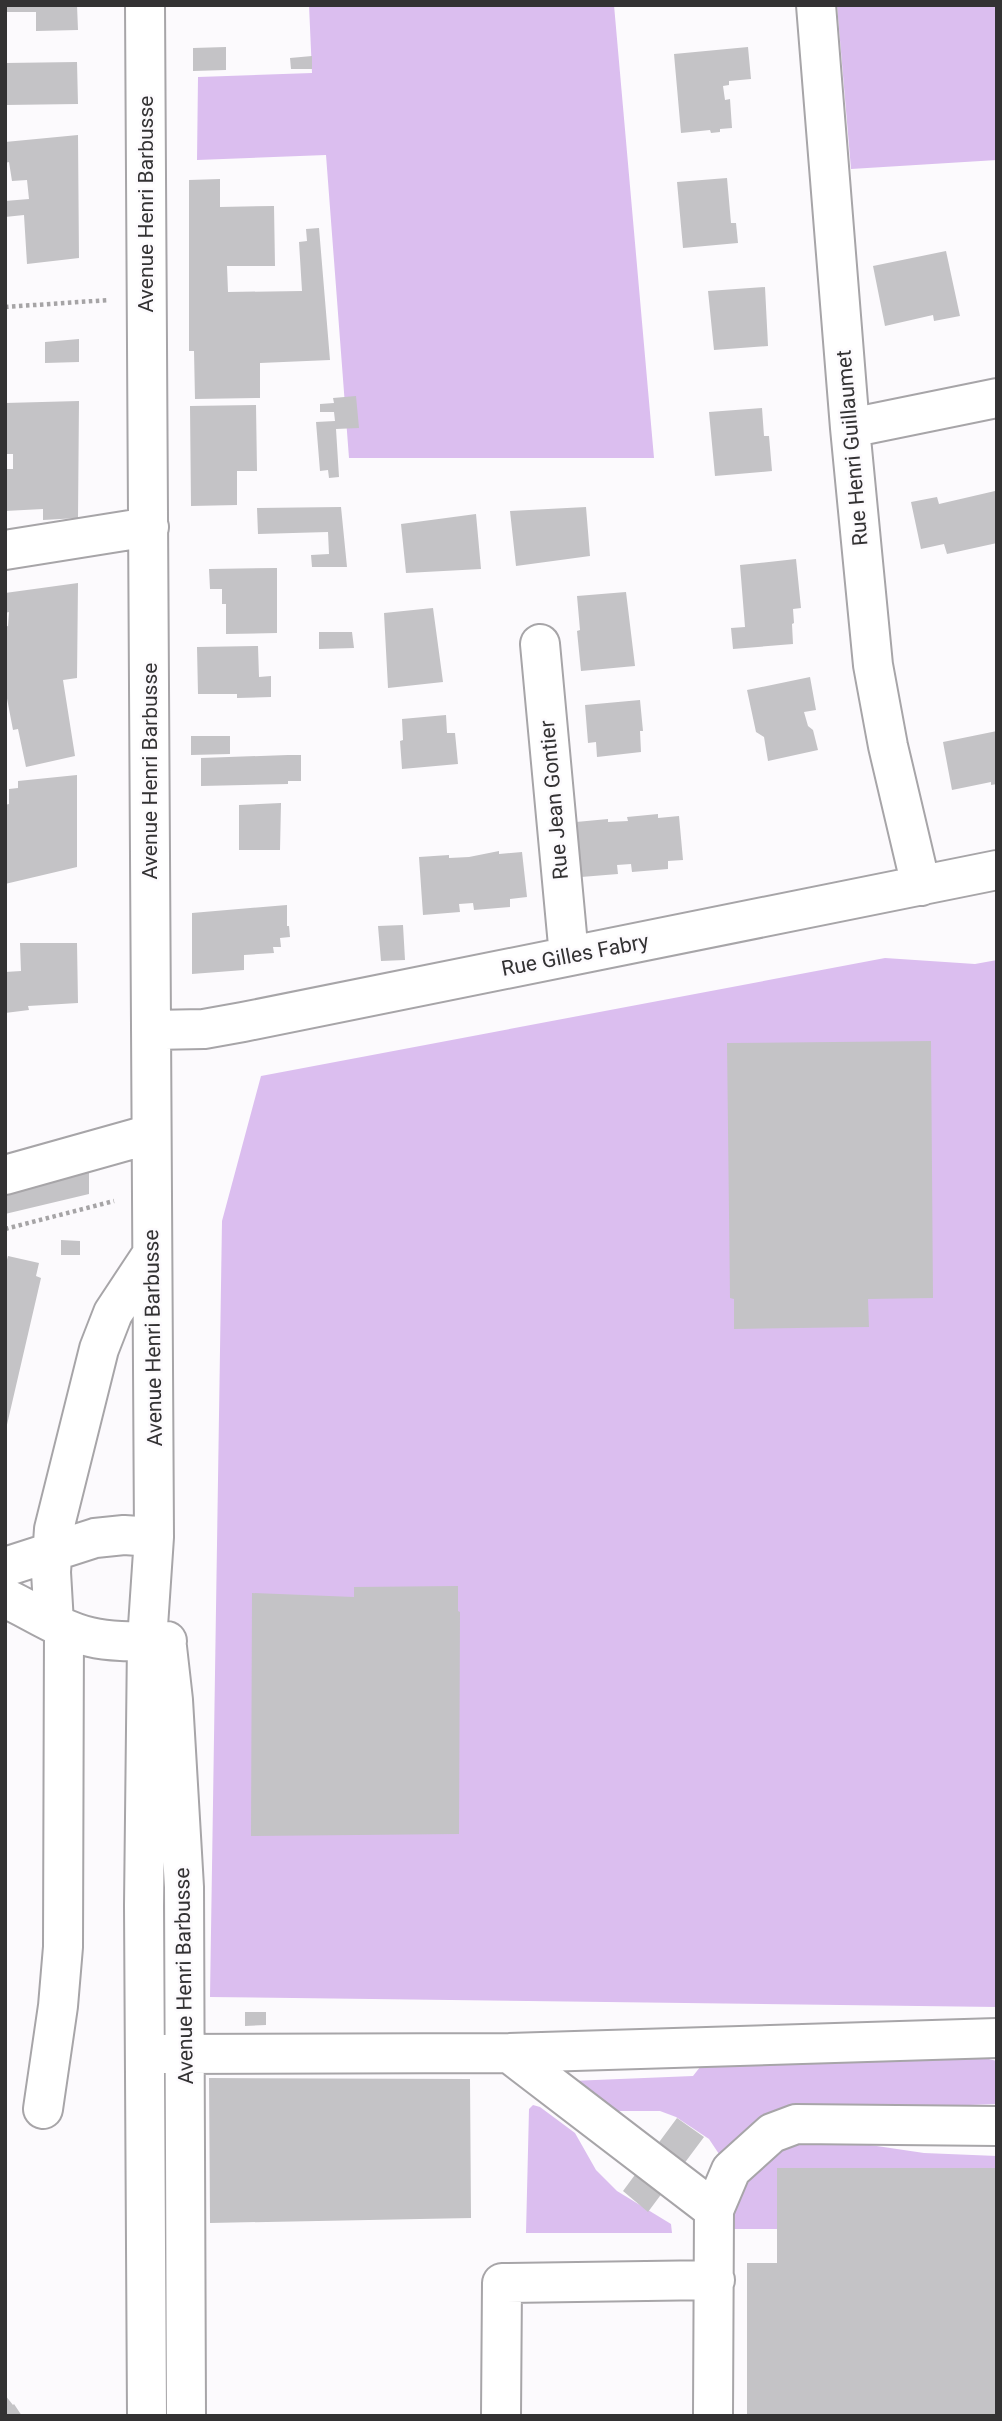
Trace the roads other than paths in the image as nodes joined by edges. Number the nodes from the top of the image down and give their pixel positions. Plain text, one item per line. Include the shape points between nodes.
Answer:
1 (145, 5) edge
2 (816, 5) edge
3 (997, 398) edge
4 (850, 428) junction
5 (149, 527) junction
6 (5, 550) edge
7 (540, 644) dead end
8 (997, 870) edge
9 (921, 886) junction
10 (569, 956) junction
11 (152, 1030) junction
12 (151, 1134) junction
13 (5, 1175) edge
14 (152, 1254) junction
15 (155, 1537) junction
16 (52, 1552) junction
17 (5, 1567) edge
18 (5, 1598) edge
19 (59, 1625) junction
20 (157, 1641) junction
21 (997, 2038) edge
22 (509, 2053) junction
23 (145, 2054) junction
24 (185, 2054) junction
25 (43, 2109) dead end
26 (997, 2126) edge
27 (714, 2210) junction
28 (715, 2280) junction
29 (147, 2416) edge
30 (186, 2416) edge
31 (501, 2416) edge
32 (713, 2416) edge

1 - 5 street, Avenue Henri Barbusse
2 - 4 street, Rue Henri Guillaumet
3 - 4 street
4 - 9 street, Rue Henri Guillaumet via 873,665
5 - 6 street
5 - 11 street, Avenue Henri Barbusse
7 - 10 street, Rue Jean Gontier
8 - 9 street, Rue Gilles Fabry
9 - 10 street, Rue Gilles Fabry
10 - 11 street, Rue Gilles Fabry via 204,1029
11 - 12 street, Avenue Henri Barbusse
12 - 13 street
12 - 14 street, Avenue Henri Barbusse
14 - 15 street, Avenue Henri Barbusse
14 - 16 street via 105,1330
15 - 16 street via 108,1536
15 - 20 street, Avenue Henri Barbusse
16 - 17 street
16 - 19 street
18 - 19 street
19 - 20 street via 106,1640
19 - 25 street via 63,1947
20 - 23 street, Avenue Henri Barbusse via 144,1906
20 - 24 street, Avenue Henri Barbusse via 173,1700 184,1877
21 - 22 street
22 - 24 street
22 - 27 street
23 - 24 street
23 - 29 street, Avenue Henri Barbusse
24 - 30 street, Avenue Henri Barbusse
26 - 27 street via 796,2124 772,2133 731,2170
27 - 28 street
28 - 31 street via 502,2283
28 - 32 street

